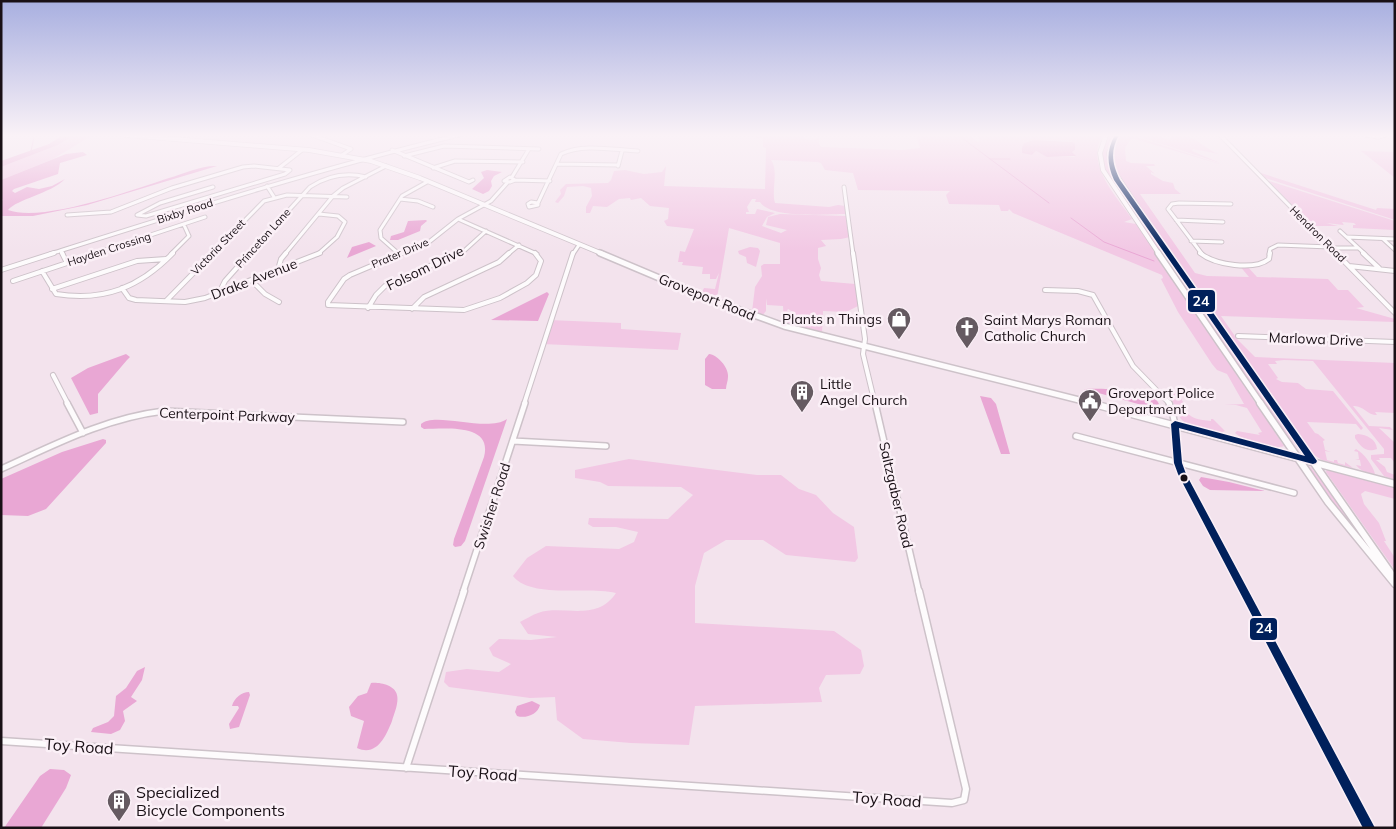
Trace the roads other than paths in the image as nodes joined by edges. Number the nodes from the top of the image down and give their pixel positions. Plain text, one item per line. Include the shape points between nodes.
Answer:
1 (222, 174) edge
2 (286, 174) edge
3 (310, 174) edge
4 (372, 174) edge
5 (406, 174) edge
6 (450, 174) edge
7 (517, 174) edge
8 (553, 174) edge
9 (1105, 174) edge
10 (1115, 174) edge
11 (1258, 174) edge
12 (366, 177) junction
13 (208, 178) junction
14 (514, 179) junction
15 (550, 181) junction
16 (427, 182) junction
17 (464, 184) dead end
18 (267, 186) junction
19 (213, 187) junction
20 (844, 188) dead end
21 (219, 193) junction
22 (302, 196) junction
23 (333, 196) junction
24 (274, 197) junction
25 (347, 197) dead end
26 (400, 199) junction
27 (538, 203) dead end
28 (1230, 204) dead end
29 (483, 205) junction
30 (433, 207) dead end
31 (319, 214) junction
32 (67, 215) dead end
33 (205, 217) dead end
34 (458, 219) junction
35 (1176, 220) junction
36 (1223, 222) dead end
37 (184, 225) junction
38 (486, 231) junction
39 (1340, 231) dead end
40 (1347, 237) junction
41 (1383, 239) junction
42 (1395, 239) edge
43 (1191, 241) junction
44 (1222, 242) dead end
45 (579, 245) junction
46 (519, 246) junction
47 (1330, 247) junction
48 (1357, 248) junction
49 (1395, 250) edge
50 (60, 251) junction
51 (399, 254) junction
52 (166, 259) junction
53 (67, 263) junction
54 (1349, 266) junction
55 (1367, 268) junction
56 (1379, 268) junction
57 (281, 269) junction
58 (1, 270) edge
59 (1352, 270) junction
60 (42, 271) junction
61 (1395, 271) edge
62 (252, 280) junction
63 (13, 281) dead end
64 (122, 288) junction
65 (52, 290) junction
66 (1045, 290) dead end
67 (224, 291) junction
68 (166, 302) junction
69 (278, 302) dead end
70 (368, 308) junction
71 (412, 309) junction
72 (1395, 313) edge
73 (1238, 336) dead end
74 (1395, 342) edge
75 (863, 347) junction
76 (53, 375) dead end
77 (403, 422) dead end
78 (1175, 424) junction
79 (83, 433) junction
80 (1076, 436) dead end
81 (513, 441) junction
82 (606, 446) dead end
83 (1296, 456) junction
84 (1313, 461) junction
85 (1178, 463) junction
86 (1, 469) edge
87 (1395, 484) edge
88 (1294, 493) dead end
89 (1395, 578) edge
90 (1395, 584) edge
91 (1, 741) edge
92 (406, 768) junction
93 (964, 800) joint
94 (1369, 828) edge

1 - 13 street
2 - 21 street
3 - 18 street, Bixby Road
4 - 12 street
5 - 16 main road, Groveport Road
6 - 17 street via 471,181
7 - 14 street
8 - 15 street
9 - 83 main road
10 - 84 main road
11 - 47 street, Hendron Road
12 - 22 street, Princeton Lane via 351,174 330,178 312,185
12 - 23 street
13 - 19 street
13 - 32 street via 166,190 108,213
14 - 15 street
14 - 29 street, Prater Drive via 505,179 508,182 498,196
15 - 27 street
16 - 26 street via 406,192
16 - 29 main road, Groveport Road
18 - 24 street
18 - 50 street, Bixby Road
19 - 21 street
19 - 21 street via 158,204 137,215 146,216
20 - 75 street, Saltzgaber Road via 865,339
22 - 23 street
22 - 24 street
22 - 67 street, Princeton Lane via 225,281
23 - 25 street
23 - 31 street
24 - 68 street, Victoria Street via 258,206
26 - 30 street
26 - 51 street via 383,222 380,233 381,238
28 - 35 street via 1173,204 1168,210
29 - 34 street, Prater Drive
29 - 45 main road, Groveport Road
31 - 57 street via 281,259
31 - 57 street, Drake Avenue via 341,217 345,220 344,225 324,250
33 - 37 street, Hayden Crossing
34 - 38 street
34 - 51 street, Prater Drive via 432,240
35 - 36 street
35 - 43 street
37 - 52 street via 189,236
37 - 53 street, Hayden Crossing
38 - 46 street
38 - 70 street, Folsom Drive via 464,251 386,286
39 - 40 street
40 - 41 street
40 - 48 street
41 - 42 street
41 - 49 street
43 - 44 street
43 - 47 street via 1202,254 1226,264 1258,265 1268,261 1270,249 1274,246
45 - 75 main road, Groveport Road via 742,312
45 - 81 street, Swisher Road via 574,251
46 - 71 street via 499,262 424,297
46 - 71 street via 541,258 539,269 522,286 471,308 455,311
47 - 48 street
47 - 54 street, Hendron Road
48 - 56 street
50 - 53 street
50 - 58 street, Bixby Road
51 - 70 street, Prater Drive via 344,279 328,302 332,306
52 - 64 street via 146,278
52 - 65 street via 136,261
53 - 60 street, Hayden Crossing
54 - 55 street
54 - 59 street, Hendron Road
55 - 56 street
55 - 59 street
56 - 61 street
57 - 62 street, Drake Avenue
59 - 72 street, Hendron Road
60 - 63 street, Hayden Crossing
60 - 65 street
62 - 67 street, Drake Avenue
62 - 69 street
64 - 65 street via 92,296 59,295
64 - 68 street, Drake Avenue via 132,300
66 - 78 street via 1093,295 1133,366 1168,400
67 - 68 street, Drake Avenue via 195,300
70 - 71 street
73 - 74 street, Marlowa Drive
75 - 78 main road, Groveport Road
75 - 93 street, Saltzgaber Road via 966,789
76 - 79 street
77 - 79 street, Centerpoint Parkway via 164,411 134,415
78 - 83 main road, Groveport Road
78 - 85 street
79 - 86 street, Centerpoint Parkway
80 - 85 street
81 - 82 street
81 - 92 street, Swisher Road
83 - 84 main road, Groveport Road
83 - 90 main road via 1342,520
84 - 87 main road, Groveport Road
84 - 89 main road
85 - 88 street
85 - 94 street
91 - 92 street, Toy Road
92 - 93 street, Toy Road via 947,803

